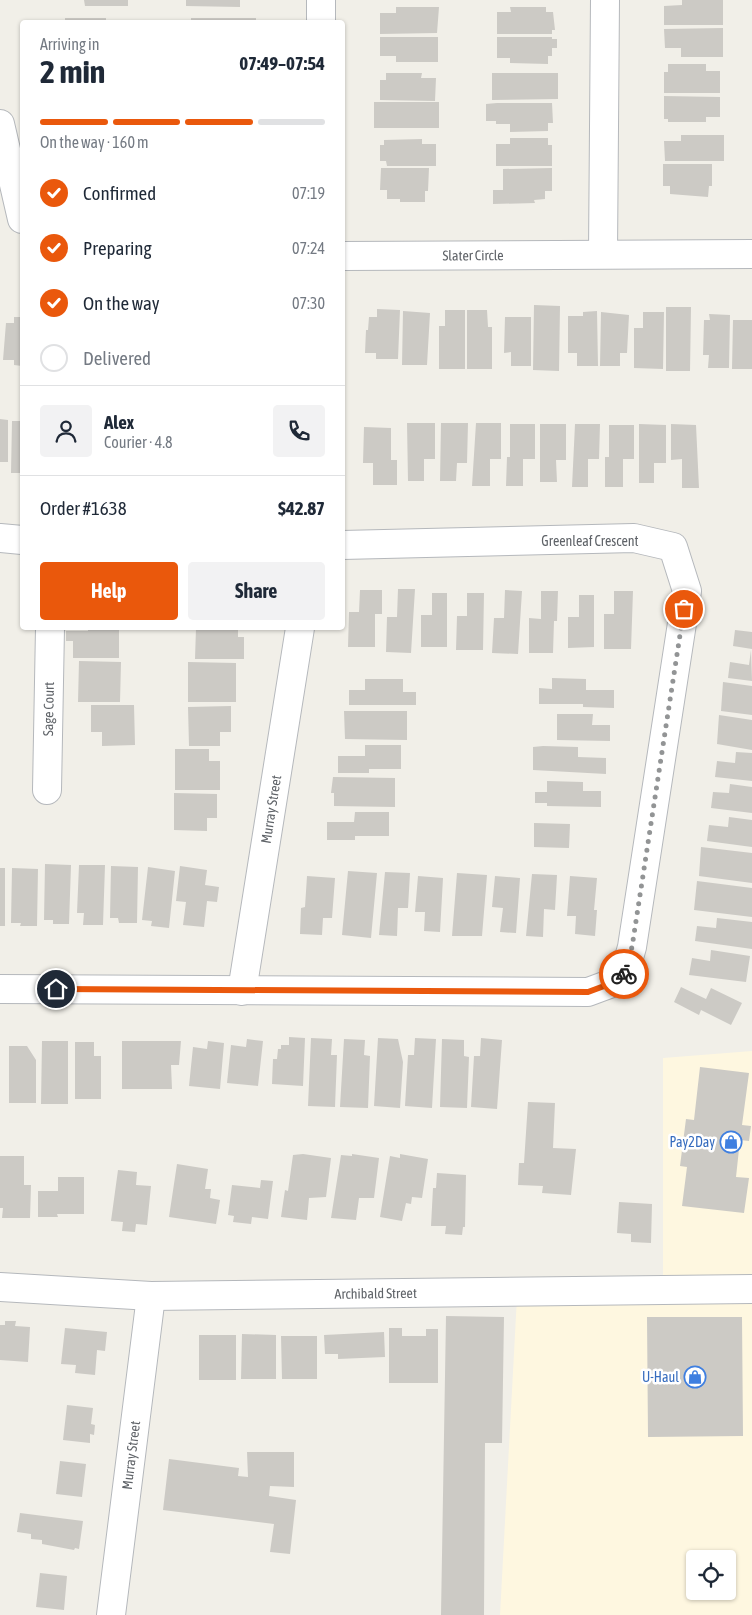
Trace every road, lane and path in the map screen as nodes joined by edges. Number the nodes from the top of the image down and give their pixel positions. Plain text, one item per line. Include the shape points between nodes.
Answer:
1 (321, 0) edge
2 (606, 0) edge
3 (321, 20) edge
4 (0, 124) edge
5 (20, 210) edge
6 (603, 254) junction
7 (752, 254) edge
8 (345, 256) edge
9 (0, 538) edge
10 (20, 540) edge
11 (345, 545) edge
12 (50, 630) edge
13 (300, 630) edge
14 (47, 790) dead end
15 (0, 989) edge
16 (242, 991) junction
17 (0, 1287) edge
18 (752, 1289) edge
19 (151, 1296) junction
20 (111, 1615) edge

1 - 3 street
2 - 6 street
4 - 5 street
6 - 7 street, Slater Circle
6 - 8 street, Slater Circle
9 - 10 street
11 - 16 street, Greenleaf Crescent via 634,538 673,547 687,590 632,947 623,979 588,992
12 - 14 street, Sage Court
13 - 16 street, Murray Street
15 - 16 street
17 - 19 street, Archibald Street
18 - 19 street, Archibald Street
19 - 20 street, Murray Street

